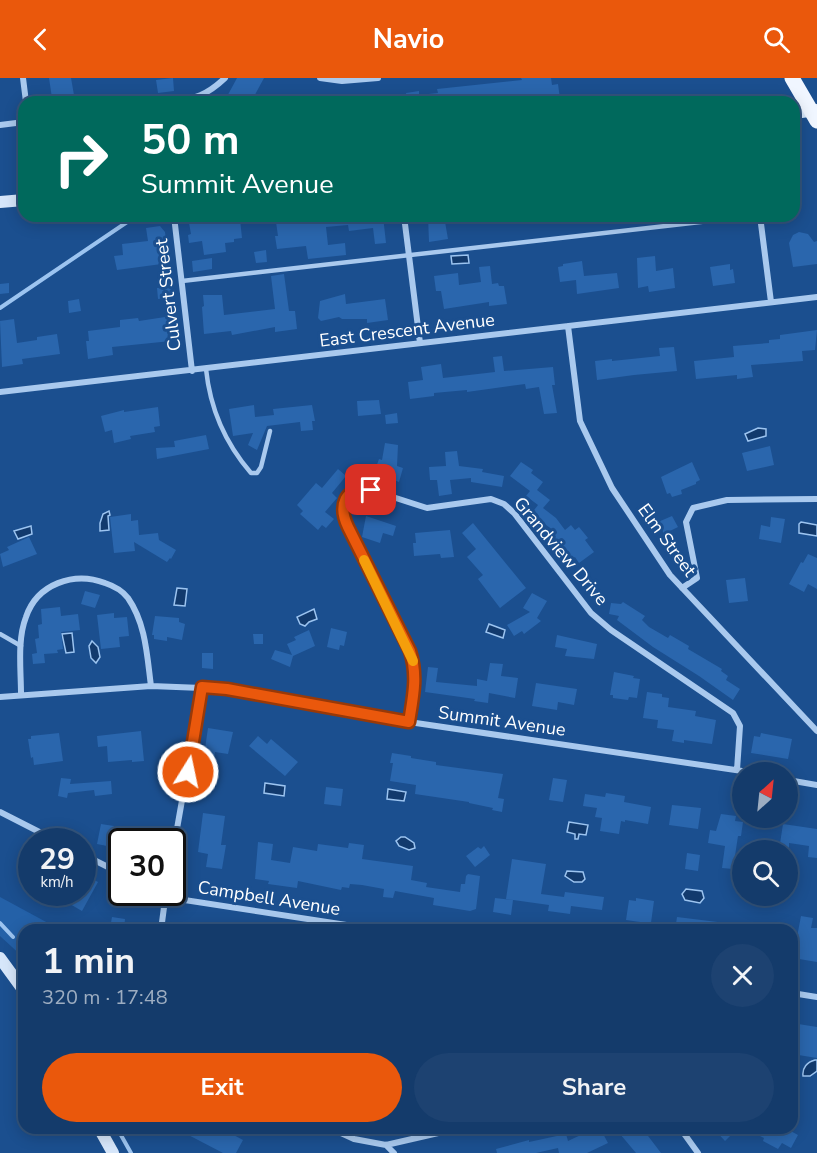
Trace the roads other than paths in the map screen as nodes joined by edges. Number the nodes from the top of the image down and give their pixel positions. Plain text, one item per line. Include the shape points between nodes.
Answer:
1 (23, 78) edge
2 (225, 78) edge
3 (320, 78) edge
4 (378, 78) edge
5 (792, 78) edge
6 (25, 96) edge
7 (200, 96) edge
8 (800, 113) edge
9 (815, 114) edge
10 (18, 123) edge
11 (0, 125) edge
12 (18, 200) edge
13 (0, 202) edge
14 (175, 222) edge
15 (405, 222) edge
16 (701, 222) edge
17 (761, 222) edge
18 (408, 256) junction
19 (182, 281) junction
20 (817, 297) edge
21 (771, 302) junction
22 (568, 327) junction
23 (420, 343) junction
24 (206, 369) junction
25 (192, 371) junction
26 (0, 392) edge
27 (270, 431) dead end
28 (817, 499) edge
29 (682, 588) junction
30 (0, 634) edge
31 (21, 646) junction
32 (151, 686) junction
33 (202, 687) junction
34 (21, 694) junction
35 (0, 697) edge
36 (409, 722) junction
37 (817, 731) edge
38 (738, 762) edge
39 (732, 769) edge
40 (798, 782) edge
41 (817, 785) edge
42 (0, 812) edge
43 (31, 828) edge
44 (177, 828) edge
45 (186, 898) edge
46 (164, 906) edge
47 (162, 924) edge
48 (342, 924) edge
49 (0, 958) edge
50 (18, 983) edge
51 (798, 994) edge
52 (817, 997) edge
53 (102, 1134) edge
54 (343, 1134) edge
55 (434, 1134) edge
56 (684, 1134) edge
57 (386, 1145) junction
58 (113, 1153) edge
59 (394, 1153) edge
60 (698, 1153) edge

1 - 6 street
2 - 7 street
3 - 4 street
5 - 9 main road
8 - 9 street
10 - 11 street
12 - 13 street
14 - 19 street, Culvert Street
15 - 18 street
16 - 18 lane
17 - 21 street
18 - 19 lane
18 - 23 street
19 - 25 street, Culvert Street
20 - 21 street, East Crescent Avenue
21 - 22 street, East Crescent Avenue
22 - 23 street, East Crescent Avenue
22 - 29 street, Elm Street via 580,421 612,488
23 - 24 street, East Crescent Avenue
24 - 25 street, East Crescent Avenue
24 - 27 lane via 208,393 217,418 251,473 257,473 261,467
25 - 26 street, East Crescent Avenue
28 - 29 street via 727,500 693,508 686,522 697,578
29 - 37 street, Elm Street
30 - 31 lane
31 - 32 street via 26,616 47,588 69,579 99,581 126,594 132,604 144,636
31 - 34 street
32 - 33 street, Summit Avenue
32 - 34 street, Summit Avenue
33 - 36 street, Summit Avenue
33 - 44 street
34 - 35 street, Summit Avenue
36 - 38 street, Grandview Drive via 415,665 342,513 344,501 362,489 428,508 491,499 504,504 591,614 732,713 740,726
36 - 39 street, Summit Avenue
40 - 41 street
42 - 43 street
45 - 48 street, Campbell Avenue
46 - 47 street
49 - 50 street
51 - 52 street
53 - 58 street
54 - 57 street
55 - 57 street
56 - 60 street
57 - 59 street

